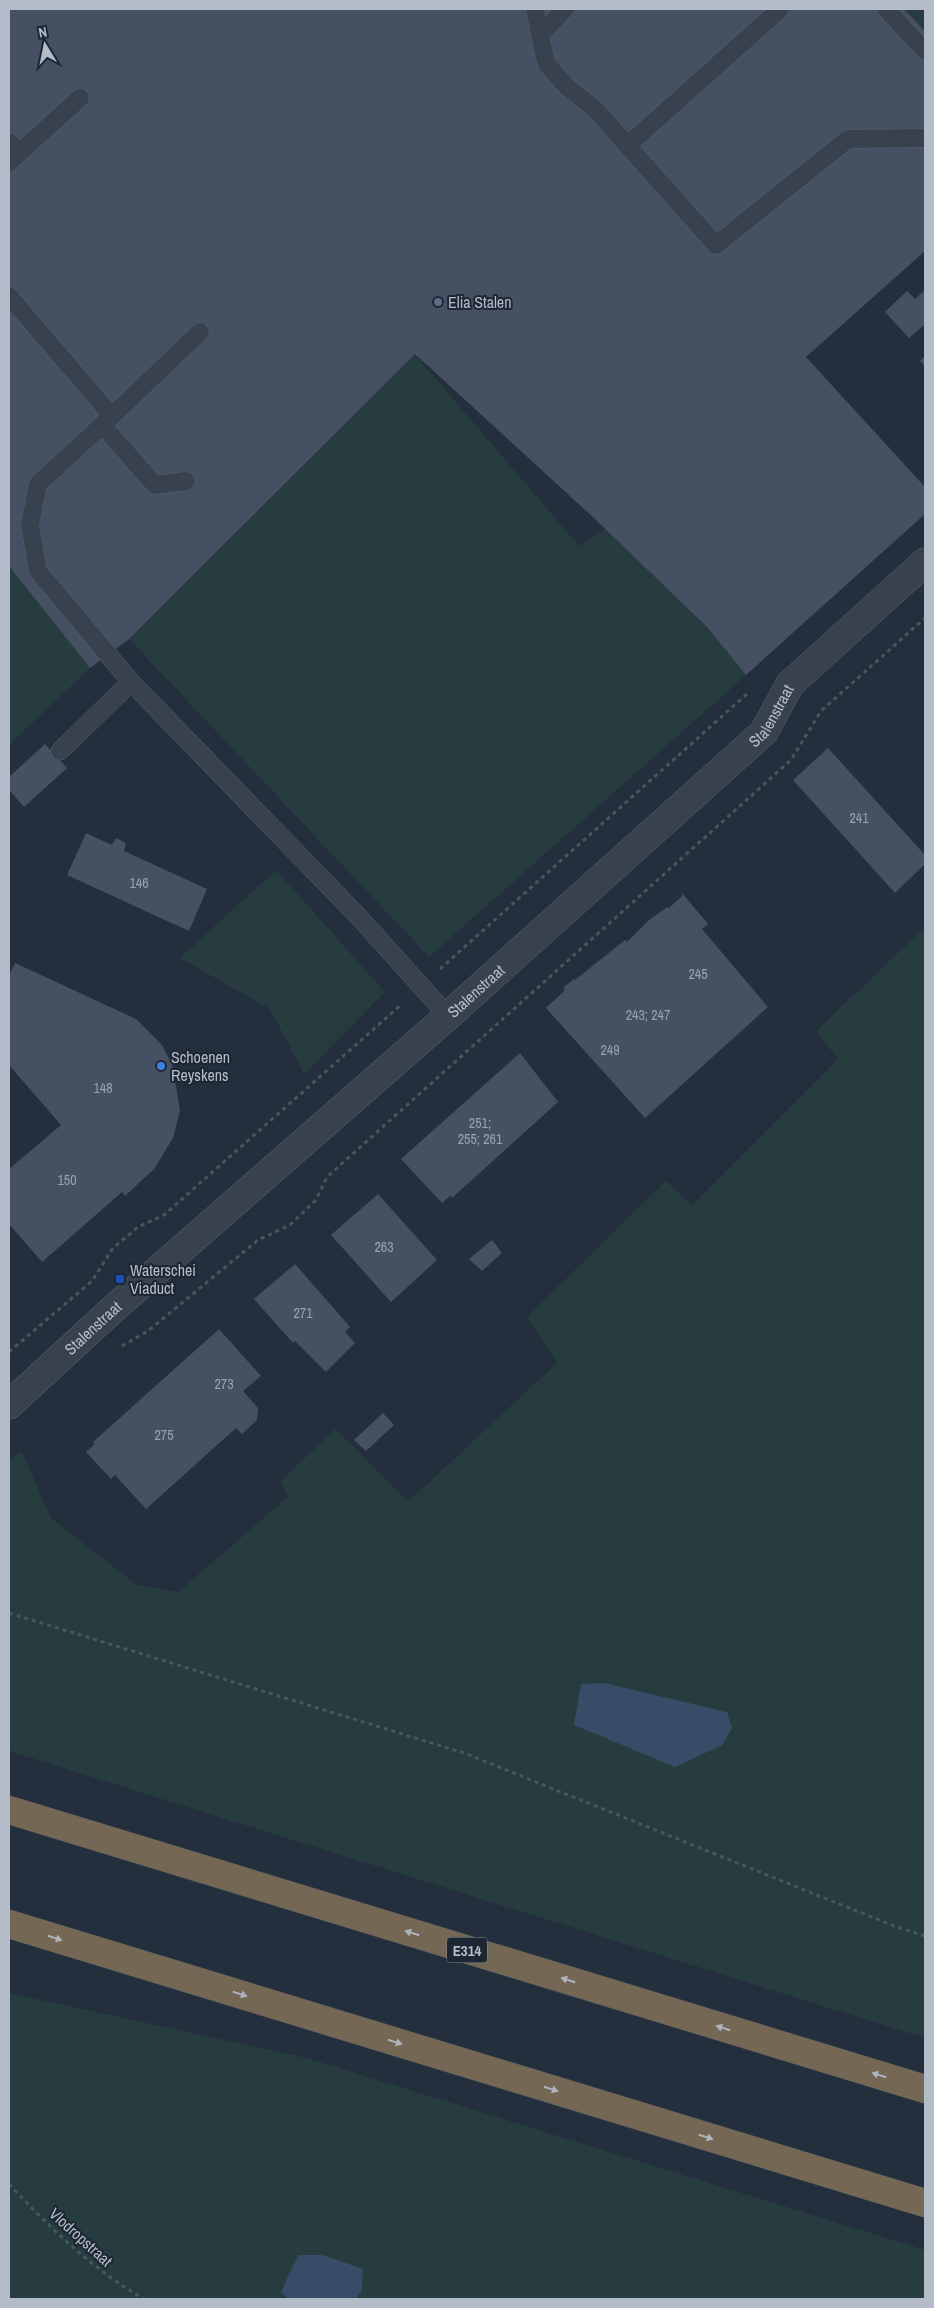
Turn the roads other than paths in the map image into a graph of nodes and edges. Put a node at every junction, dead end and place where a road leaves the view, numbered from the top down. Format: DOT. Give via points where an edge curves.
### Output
graph roads {
  1 [pos="535,9"];
  2 [pos="565,9"];
  3 [pos="780,9"];
  4 [pos="886,9"];
  5 [pos="540,34"];
  6 [pos="925,51"];
  7 [pos="80,98"];
  8 [pos="925,138"];
  9 [pos="628,145"];
  10 [pos="12,152"];
  11 [pos="9,296"];
  12 [pos="200,332"];
  13 [pos="106,421"];
  14 [pos="186,481"];
  15 [pos="925,562"];
  16 [pos="131,682"];
  17 [pos="60,751"];
  18 [pos="448,1016"];
  19 [pos="9,1405"];
  20 [pos="9,1810"];
  21 [pos="9,1924"];
  22 [pos="925,2089"];
  23 [pos="925,2203"];
  1 -- 5 [label="lane"];
  2 -- 5 [label="lane"];
  3 -- 9 [label="lane"];
  4 -- 6 [label="lane"];
  5 -- 9 [label="lane" via="546,63 566,86 595,108"];
  7 -- 10 [label="lane"];
  8 -- 9 [label="lane" via="848,139 716,245"];
  11 -- 13 [label="lane"];
  12 -- 13 [label="lane"];
  13 -- 14 [label="lane" via="155,485"];
  13 -- 16 [label="lane" via="38,484 30,525 38,571"];
  15 -- 18 [label="street, Stalenstraat" via="790,684 764,732"];
  16 -- 17 [label="lane"];
  16 -- 18 [label="lane" via="358,916"];
  18 -- 19 [label="street, Stalenstraat" via="112,1310"];
  22 -- 20 [label="highway, E314, one-way"];
  21 -- 23 [label="highway, one-way"];
}
